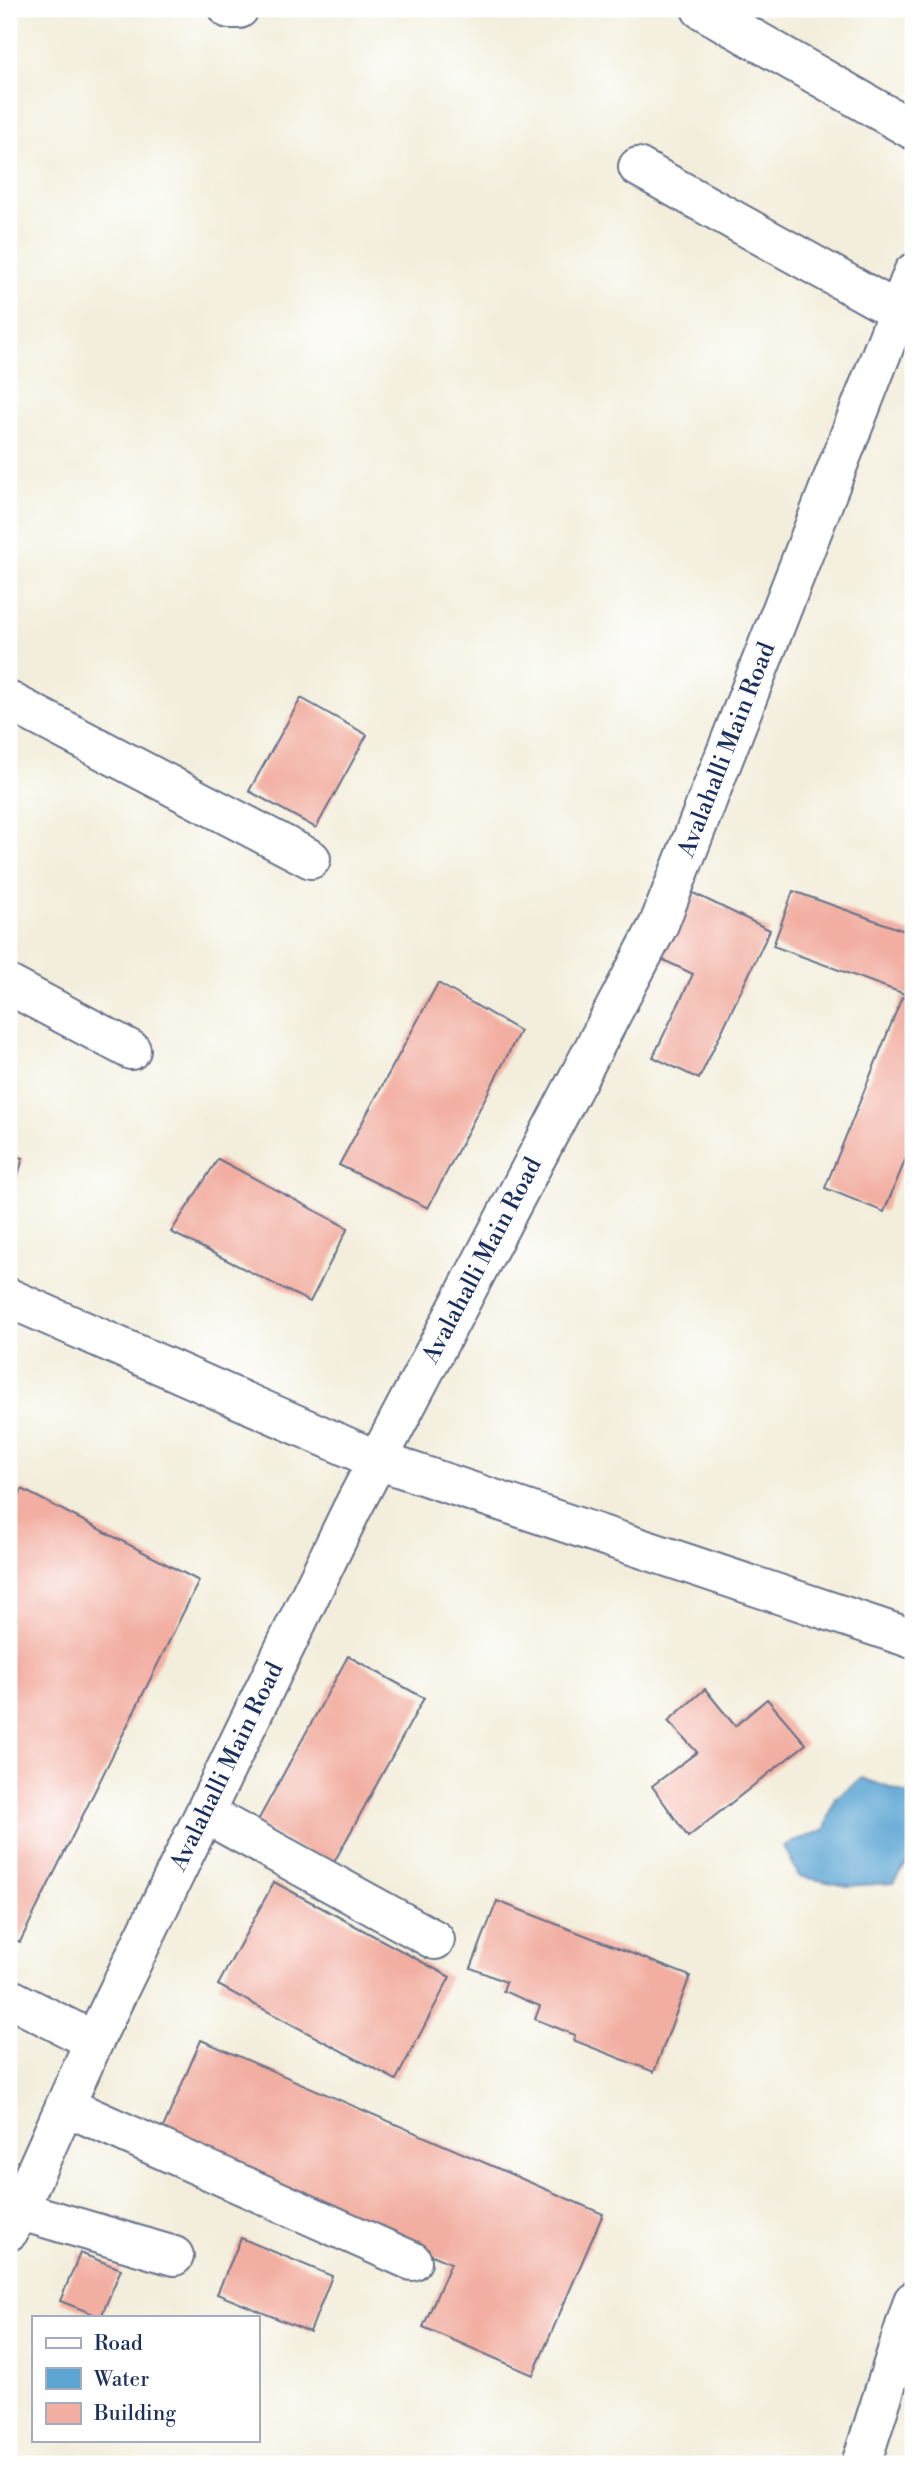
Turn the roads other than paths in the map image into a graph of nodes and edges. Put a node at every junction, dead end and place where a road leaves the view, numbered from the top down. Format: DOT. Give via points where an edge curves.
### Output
graph roads {
  1 [pos="229,9"];
  2 [pos="239,9"];
  3 [pos="701,9"];
  4 [pos="913,130"];
  5 [pos="638,167"];
  6 [pos="913,273"];
  7 [pos="897,311"];
  8 [pos="9,701"];
  9 [pos="311,859"];
  10 [pos="9,985"];
  11 [pos="131,1051"];
  12 [pos="9,1298"];
  13 [pos="377,1460"];
  14 [pos="913,1639"];
  15 [pos="206,1814"];
  16 [pos="435,1940"];
  17 [pos="9,1998"];
  18 [pos="94,2041"];
  19 [pos="65,2106"];
  20 [pos="13,2221"];
  21 [pos="174,2256"];
  22 [pos="412,2261"];
  23 [pos="913,2301"];
  24 [pos="861,2464"];
  1 -- 2 [label="main road"];
  3 -- 4 [label="main road"];
  5 -- 7 [label="main road"];
  6 -- 7 [label="main road, Avalahalli Main Road"];
  7 -- 13 [label="main road, Avalahalli Main Road" via="659,924"];
  8 -- 9 [label="main road"];
  10 -- 11 [label="main road"];
  12 -- 13 [label="main road"];
  13 -- 14 [label="main road"];
  13 -- 15 [label="main road, Avalahalli Main Road"];
  15 -- 16 [label="main road"];
  15 -- 18 [label="main road, Avalahalli Main Road"];
  17 -- 18 [label="main road"];
  18 -- 19 [label="main road, Avalahalli Main Road"];
  19 -- 20 [label="main road, Avalahalli Main Road"];
  19 -- 22 [label="main road"];
  20 -- 21 [label="main road"];
  23 -- 24 [label="main road"];
}
